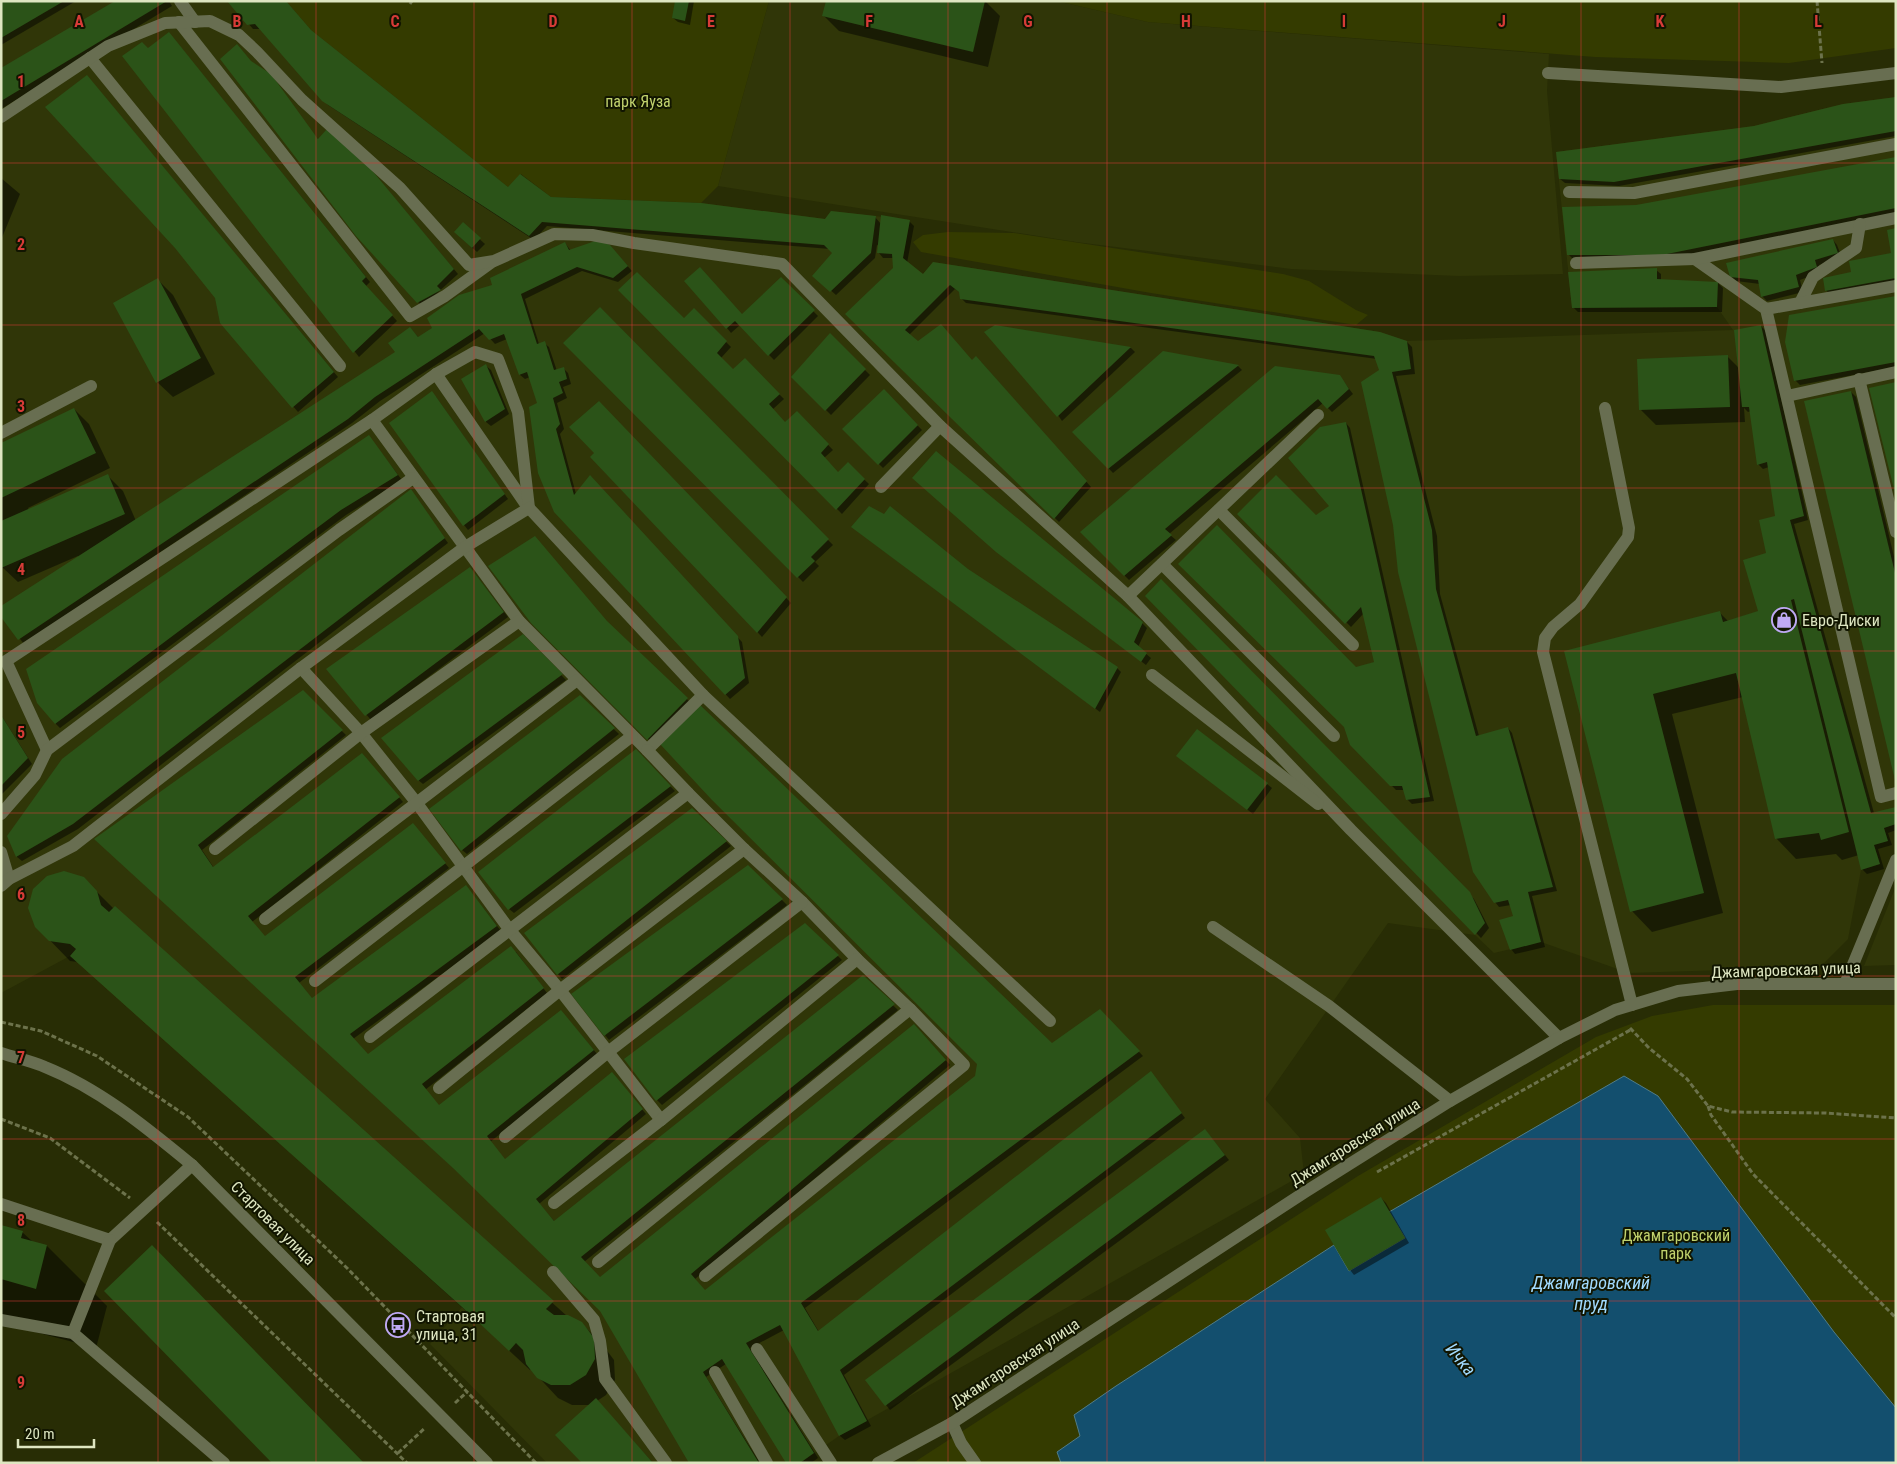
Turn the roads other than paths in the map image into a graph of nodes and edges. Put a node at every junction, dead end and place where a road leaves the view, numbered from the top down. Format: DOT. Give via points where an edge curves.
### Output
graph roads {
  1 [pos="180,1"];
  2 [pos="179,22"];
  3 [pos="195,22"];
  4 [pos="90,58"];
  5 [pos="1548,73"];
  6 [pos="1896,73"];
  7 [pos="1,118"];
  8 [pos="1896,144"];
  9 [pos="1569,192"];
  10 [pos="1896,218"];
  11 [pos="1860,224"];
  12 [pos="1696,260"];
  13 [pos="494,261"];
  14 [pos="1576,263"];
  15 [pos="1896,286"];
  16 [pos="1800,303"];
  17 [pos="1766,309"];
  18 [pos="340,366"];
  19 [pos="1896,372"];
  20 [pos="436,374"];
  21 [pos="1859,379"];
  22 [pos="91,386"];
  23 [pos="1787,396"];
  24 [pos="1605,408"];
  25 [pos="1318,415"];
  26 [pos="372,420"];
  27 [pos="940,426"];
  28 [pos="1,433"];
  29 [pos="413,478"];
  30 [pos="881,487"];
  31 [pos="529,508"];
  32 [pos="1219,510"];
  33 [pos="1896,532"];
  34 [pos="465,547"];
  35 [pos="1162,564"];
  36 [pos="1128,596"];
  37 [pos="519,621"];
  38 [pos="1353,645"];
  39 [pos="301,668"];
  40 [pos="1152,675"];
  41 [pos="577,680"];
  42 [pos="703,695"];
  43 [pos="361,733"];
  44 [pos="632,736"];
  45 [pos="1334,736"];
  46 [pos="47,750"];
  47 [pos="647,750"];
  48 [pos="688,793"];
  49 [pos="1896,793"];
  50 [pos="416,802"];
  51 [pos="1,814"];
  52 [pos="1351,830"];
  53 [pos="215,849"];
  54 [pos="744,849"];
  55 [pos="1,852"];
  56 [pos="1896,860"];
  57 [pos="463,866"];
  58 [pos="5,882"];
  59 [pos="802,902"];
  60 [pos="265,919"];
  61 [pos="1213,927"];
  62 [pos="509,929"];
  63 [pos="857,959"];
  64 [pos="315,981"];
  65 [pos="1845,984"];
  66 [pos="1896,984"];
  67 [pos="560,990"];
  68 [pos="1632,1005"];
  69 [pos="910,1009"];
  70 [pos="1050,1021"];
  71 [pos="370,1037"];
  72 [pos="1559,1038"];
  73 [pos="608,1052"];
  74 [pos="1,1053"];
  75 [pos="439,1088"];
  76 [pos="1450,1101"];
  77 [pos="660,1120"];
  78 [pos="505,1137"];
  79 [pos="192,1165"];
  80 [pos="554,1203"];
  81 [pos="1,1204"];
  82 [pos="110,1240"];
  83 [pos="598,1262"];
  84 [pos="553,1272"];
  85 [pos="705,1276"];
  86 [pos="1,1320"];
  87 [pos="73,1333"];
  88 [pos="757,1349"];
  89 [pos="715,1372"];
  90 [pos="952,1423"];
  91 [pos="224,1463"];
  92 [pos="487,1463"];
  93 [pos="666,1463"];
  94 [pos="767,1463"];
  95 [pos="831,1463"];
  96 [pos="878,1463"];
  97 [pos="975,1463"];
  1 -- 3 [label="street"];
  2 -- 3 [label="street"];
  2 -- 4 [label="street" via="165,23 108,46"];
  2 -- 13 [label="street" via="410,316"];
  3 -- 13 [label="street" via="210,21 239,35 302,100 400,188 469,265"];
  4 -- 7 [label="street"];
  4 -- 18 [label="street"];
  5 -- 6 [label="street" via="1781,87"];
  8 -- 9 [label="street" via="1634,193"];
  10 -- 11 [label="street"];
  11 -- 12 [label="street"];
  11 -- 16 [label="street" via="1856,248 1812,277"];
  12 -- 14 [label="street"];
  12 -- 17 [label="street"];
  13 -- 27 [label="street" via="554,234 592,235 782,264"];
  15 -- 16 [label="street"];
  16 -- 17 [label="street"];
  17 -- 23 [label="street"];
  19 -- 21 [label="street"];
  20 -- 26 [label="street"];
  20 -- 31 [label="street"];
  20 -- 31 [label="street" via="475,352 498,359 518,412"];
  21 -- 23 [label="street"];
  21 -- 33 [label="street"];
  22 -- 28 [label="street"];
  23 -- 49 [label="street" via="1881,797"];
  24 -- 68 [label="street" via="1629,528 1628,537 1580,604 1553,627 1545,638 1543,652"];
  25 -- 32 [label="street"];
  26 -- 29 [label="street"];
  26 -- 46 [label="street" via="6,661"];
  27 -- 30 [label="street"];
  27 -- 36 [label="street"];
  29 -- 34 [label="street"];
  29 -- 46 [label="street"];
  31 -- 34 [label="street"];
  31 -- 42 [label="street"];
  32 -- 35 [label="street"];
  32 -- 38 [label="street"];
  34 -- 37 [label="street"];
  34 -- 39 [label="street"];
  35 -- 36 [label="street"];
  35 -- 45 [label="street"];
  36 -- 52 [label="street"];
  37 -- 41 [label="street"];
  37 -- 43 [label="street"];
  39 -- 43 [label="street"];
  39 -- 58 [label="street" via="74,846"];
  40 -- 52 [label="street"];
  41 -- 44 [label="street"];
  41 -- 50 [label="street"];
  42 -- 47 [label="street"];
  42 -- 70 [label="street"];
  43 -- 50 [label="street"];
  43 -- 53 [label="street"];
  44 -- 47 [label="street"];
  44 -- 57 [label="street"];
  46 -- 51 [label="street" via="35,775"];
  47 -- 48 [label="street"];
  48 -- 54 [label="street"];
  48 -- 62 [label="street"];
  50 -- 57 [label="street"];
  50 -- 60 [label="street"];
  52 -- 72 [label="street"];
  54 -- 59 [label="street"];
  54 -- 67 [label="street"];
  55 -- 58 [label="street"];
  56 -- 65 [label="street"];
  57 -- 62 [label="street"];
  57 -- 64 [label="street"];
  59 -- 63 [label="street"];
  59 -- 73 [label="street"];
  61 -- 76 [label="street" via="1329,1006"];
  62 -- 67 [label="street"];
  62 -- 71 [label="street"];
  63 -- 69 [label="street"];
  63 -- 77 [label="street"];
  65 -- 66 [label="street, Джамгаровская улица"];
  65 -- 68 [label="street, Джамгаровская улица" via="1737,984 1678,991"];
  67 -- 73 [label="street"];
  67 -- 75 [label="street"];
  68 -- 72 [label="street, Джамгаровская улица"];
  69 -- 83 [label="street"];
  69 -- 85 [label="street" via="964,1064"];
  72 -- 76 [label="street, Джамгаровская улица"];
  73 -- 77 [label="street"];
  73 -- 78 [label="street"];
  74 -- 79 [label="street, Стартовая улица" via="45,1066 84,1086 141,1122"];
  76 -- 90 [label="street, Джамгаровская улица"];
  77 -- 80 [label="street"];
  79 -- 82 [label="street"];
  79 -- 92 [label="street, Стартовая улица"];
  81 -- 82 [label="street"];
  82 -- 87 [label="street"];
  84 -- 93 [label="street" via="594,1320 605,1379"];
  86 -- 87 [label="street"];
  87 -- 91 [label="street"];
  88 -- 95 [label="street"];
  89 -- 94 [label="street"];
  90 -- 96 [label="street, Джамгаровская улица"];
  90 -- 97 [label="street" via="961,1444"];
}
